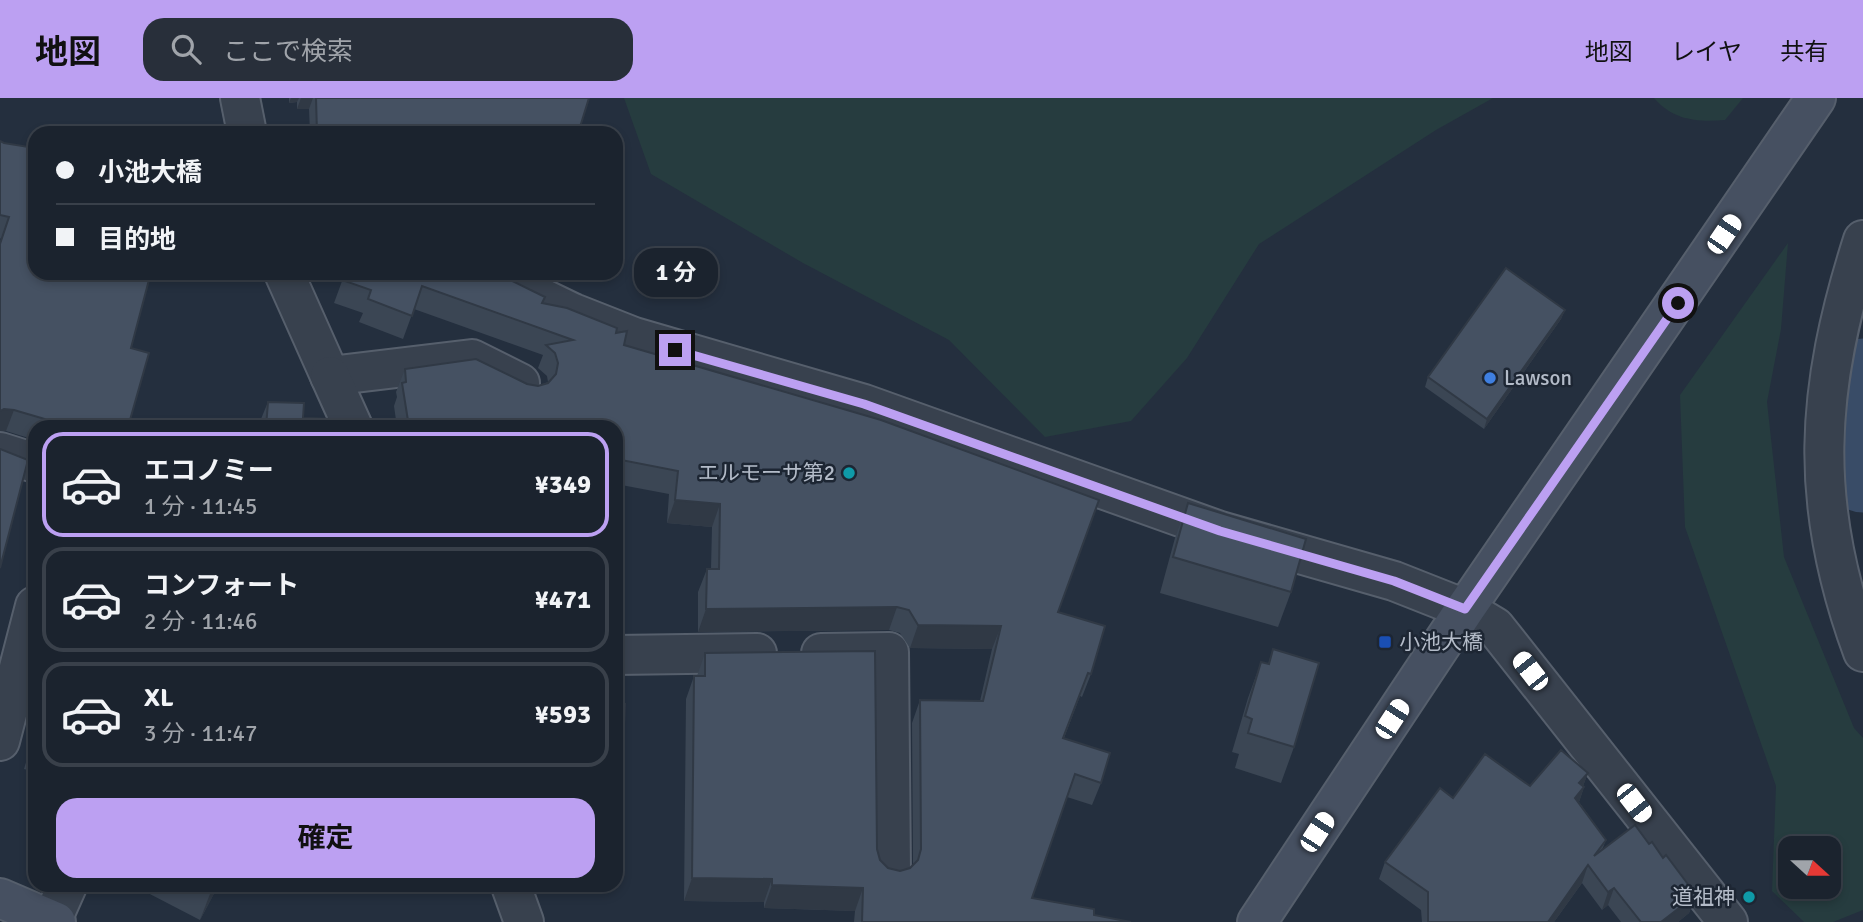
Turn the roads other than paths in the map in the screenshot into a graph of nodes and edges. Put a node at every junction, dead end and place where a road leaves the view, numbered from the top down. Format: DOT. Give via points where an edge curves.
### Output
graph roads {
  1 [pos="240,98"];
  2 [pos="1816,98"];
  3 [pos="246,126"];
  4 [pos="1863,240"];
  5 [pos="287,280"];
  6 [pos="505,280"];
  7 [pos="330,376"];
  8 [pos="528,387"];
  9 [pos="350,420"];
  10 [pos="0,452"];
  11 [pos="28,461"];
  12 [pos="1465,609"];
  13 [pos="1863,652"];
  14 [pos="623,655"];
  15 [pos="28,665"];
  16 [pos="24,698"];
  17 [pos="0,741"];
  18 [pos="891,872"];
  19 [pos="65,892"];
  20 [pos="513,892"];
  21 [pos="0,898"];
  22 [pos="1720,919"];
  23 [pos="53,921"];
  24 [pos="524,922"];
  25 [pos="1257,922"];
  1 -- 3 [label="street"];
  2 -- 12 [label="street"];
  4 -- 13 [label="street" via="1842,305 1825,393 1824,480 1831,546"];
  5 -- 7 [label="street"];
  6 -- 12 [label="street" via="634,337 864,404 1220,531 1394,581"];
  7 -- 8 [label="street" via="472,359"];
  7 -- 9 [label="street"];
  10 -- 11 [label="street"];
  12 -- 22 [label="street" via="1495,627"];
  12 -- 25 [label="street"];
  14 -- 18 [label="street" via="889,652"];
  15 -- 16 [label="street"];
  16 -- 17 [label="street"];
  19 -- 23 [label="street"];
  20 -- 24 [label="street"];
  21 -- 23 [label="street"];
}
